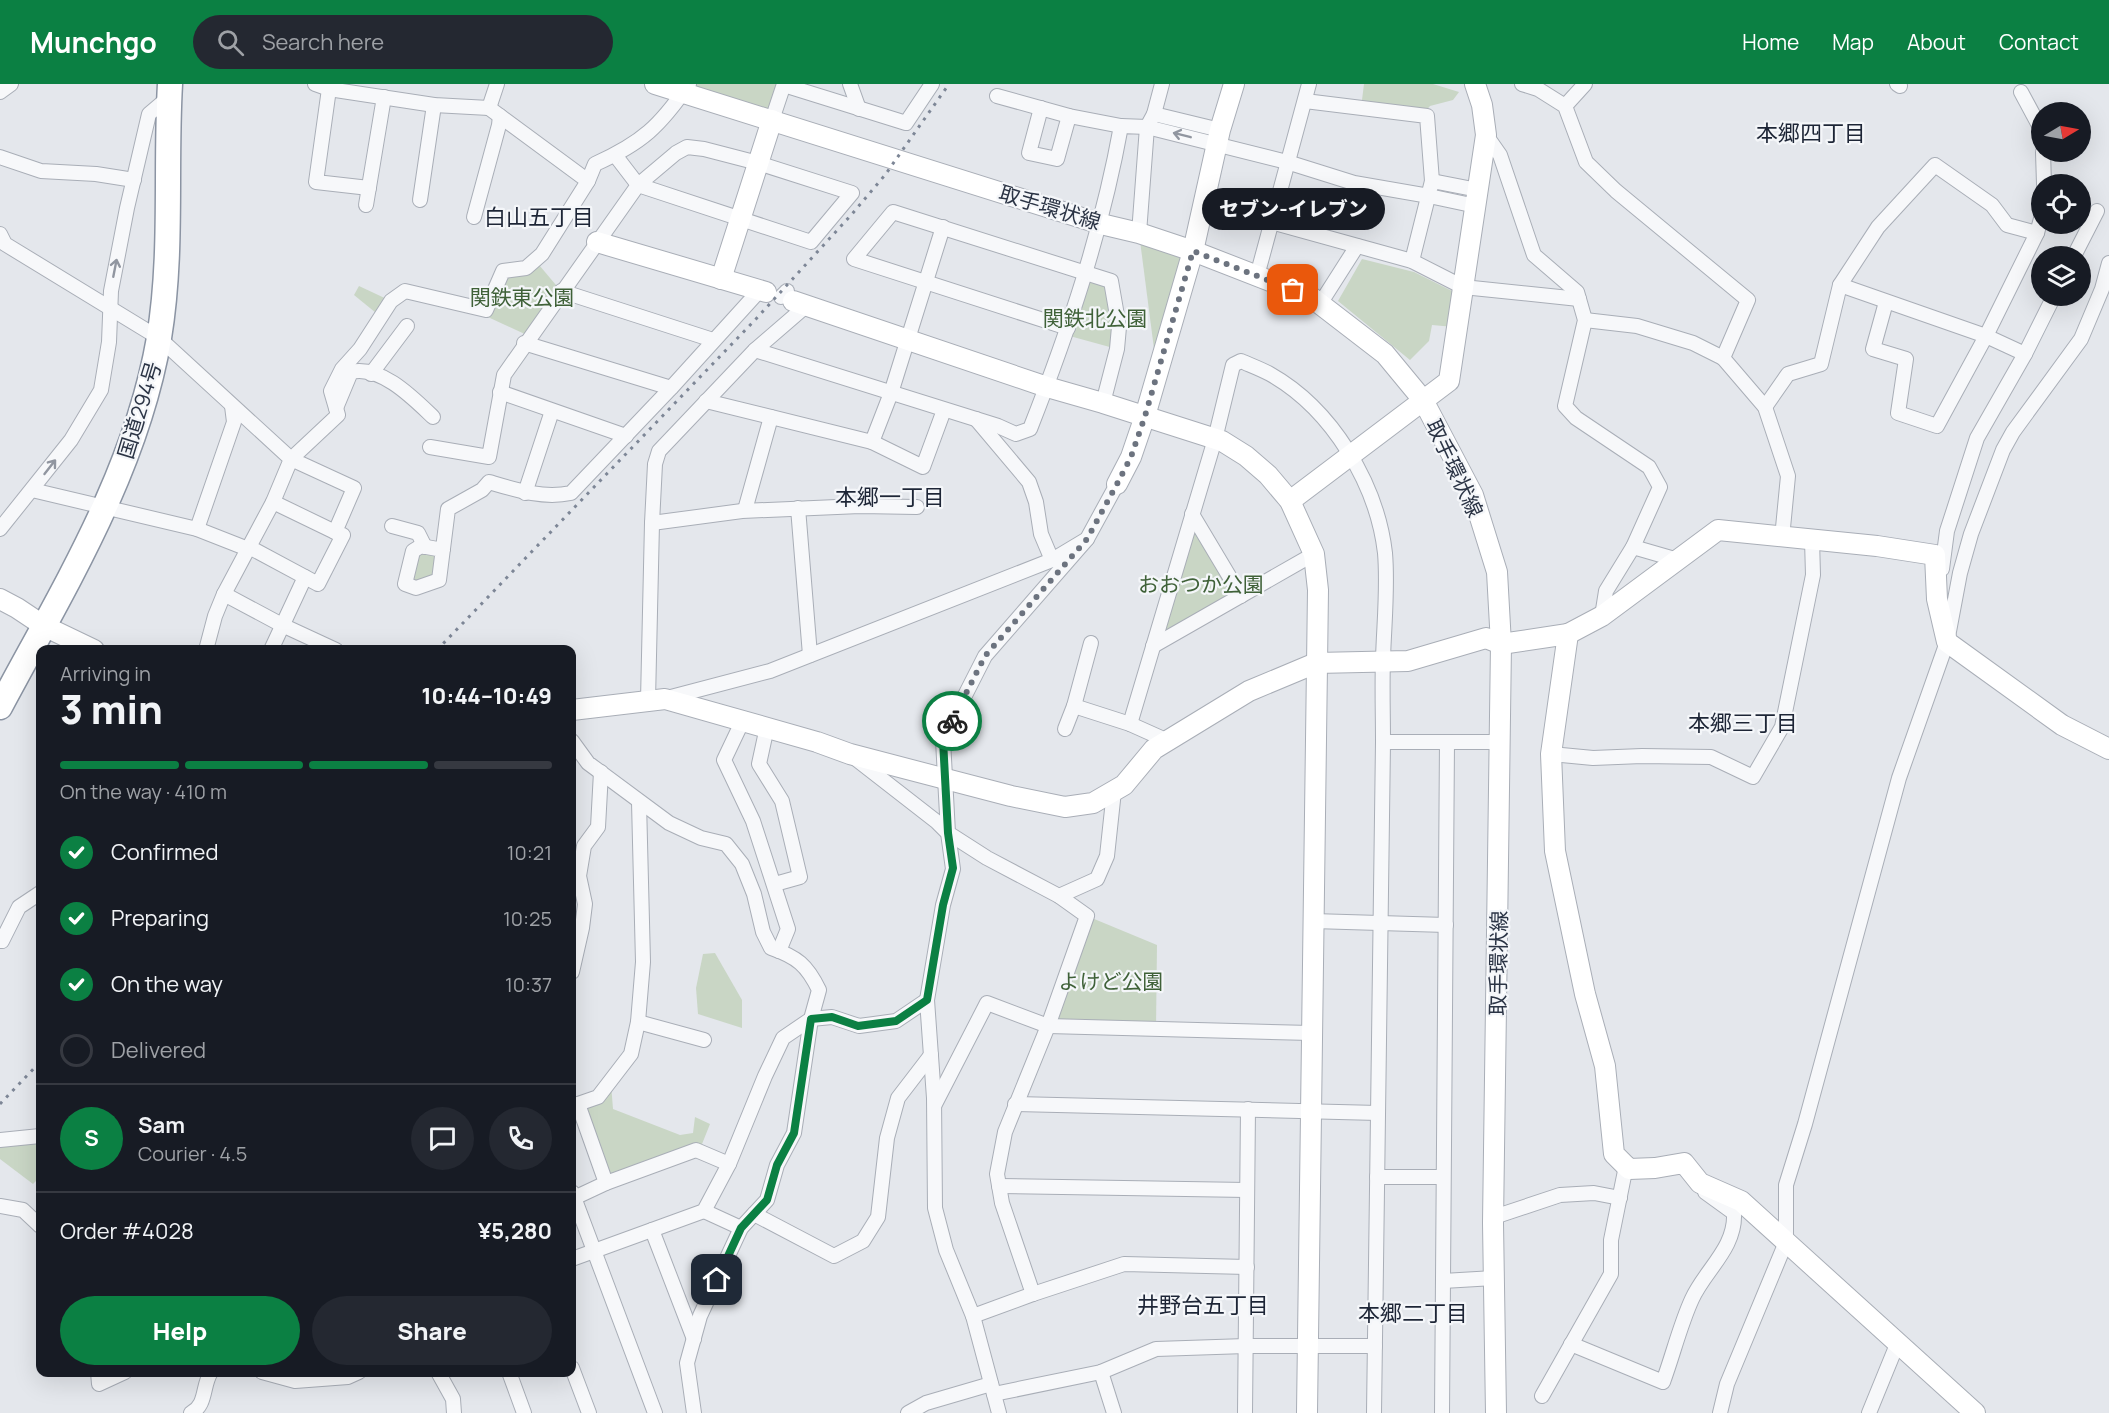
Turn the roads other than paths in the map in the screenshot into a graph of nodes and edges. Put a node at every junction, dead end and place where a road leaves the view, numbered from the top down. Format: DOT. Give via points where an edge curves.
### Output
graph roads {
  1 [pos="11,84"];
  2 [pos="315,84"];
  3 [pos="497,84"];
  4 [pos="655,84"];
  5 [pos="850,84"];
  6 [pos="932,84"];
  7 [pos="1234,84"];
  8 [pos="1309,84"];
  9 [pos="1475,84"];
  10 [pos="1522,84"];
  11 [pos="1585,84"];
  12 [pos="784,85"];
  13 [pos="1158,85"];
  14 [pos="1538,87"];
  15 [pos="686,88"];
  16 [pos="329,89"];
  17 [pos="170,90"];
  18 [pos="0,92"];
  19 [pos="2021,92"];
  20 [pos="997,96"];
  21 [pos="384,97"];
  22 [pos="1305,101"];
  23 [pos="434,105"];
  24 [pos="1565,106"];
  25 [pos="1041,108"];
  26 [pos="859,109"];
  27 [pos="2031,111"];
  28 [pos="494,112"];
  29 [pos="1154,114"];
  30 [pos="1069,116"];
  31 [pos="772,120"];
  32 [pos="1121,126"];
  33 [pos="1147,127"];
  34 [pos="1486,135"];
  35 [pos="1219,137"];
  36 [pos="615,155"];
  37 [pos="0,157"];
  38 [pos="1287,162"];
  39 [pos="758,163"];
  40 [pos="134,180"];
  41 [pos="588,181"];
  42 [pos="1432,181"];
  43 [pos="638,184"];
  44 [pos="369,188"];
  45 [pos="1429,196"];
  46 [pos="1477,198"];
  47 [pos="420,200"];
  48 [pos="366,205"];
  49 [pos="2097,211"];
  50 [pos="474,217"];
  51 [pos="741,219"];
  52 [pos="1271,222"];
  53 [pos="1101,224"];
  54 [pos="943,227"];
  55 [pos="2031,231"];
  56 [pos="1139,233"];
  57 [pos="0,234"];
  58 [pos="2037,234"];
  59 [pos="597,242"];
  60 [pos="1357,246"];
  61 [pos="2079,246"];
  62 [pos="1193,251"];
  63 [pos="1412,261"];
  64 [pos="2109,263"];
  65 [pos="1086,273"];
  66 [pos="1257,276"];
  67 [pos="721,279"];
  68 [pos="926,283"];
  69 [pos="1840,285"];
  70 [pos="1463,287"];
  71 [pos="561,291"];
  72 [pos="782,296"];
  73 [pos="1579,299"];
  74 [pos="1886,302"];
  75 [pos="1320,304"];
  76 [pos="2049,306"];
  77 [pos="110,309"];
  78 [pos="1585,320"];
  79 [pos="407,326"];
  80 [pos="1068,328"];
  81 [pos="1986,336"];
  82 [pos="159,338"];
  83 [pos="713,340"];
  84 [pos="908,340"];
  85 [pos="524,343"];
  86 [pos="755,350"];
  87 [pos="2025,354"];
  88 [pos="1723,358"];
  89 [pos="372,374"];
  90 [pos="1047,387"];
  91 [pos="671,388"];
  92 [pos="500,392"];
  93 [pos="891,393"];
  94 [pos="706,400"];
  95 [pos="1423,400"];
  96 [pos="1103,403"];
  97 [pos="232,406"];
  98 [pos="1766,407"];
  99 [pos="336,408"];
  100 [pos="944,410"];
  101 [pos="552,411"];
  102 [pos="1145,416"];
  103 [pos="433,417"];
  104 [pos="771,417"];
  105 [pos="976,419"];
  106 [pos="626,436"];
  107 [pos="1215,439"];
  108 [pos="872,442"];
  109 [pos="430,447"];
  110 [pos="1351,456"];
  111 [pos="489,457"];
  112 [pos="291,459"];
  113 [pos="489,482"];
  114 [pos="1117,484"];
  115 [pos="32,490"];
  116 [pos="525,493"];
  117 [pos="1290,501"];
  118 [pos="273,502"];
  119 [pos="105,507"];
  120 [pos="917,507"];
  121 [pos="798,508"];
  122 [pos="745,510"];
  123 [pos="1192,514"];
  124 [pos="652,523"];
  125 [pos="392,526"];
  126 [pos="0,529"];
  127 [pos="197,529"];
  128 [pos="335,532"];
  129 [pos="1782,538"];
  130 [pos="1087,539"];
  131 [pos="1812,540"];
  132 [pos="426,547"];
  133 [pos="1633,547"];
  134 [pos="248,548"];
  135 [pos="443,550"];
  136 [pos="1314,554"];
  137 [pos="1052,560"];
  138 [pos="1678,560"];
  139 [pos="305,577"];
  140 [pos="224,594"];
  141 [pos="1241,596"];
  142 [pos="0,599"];
  143 [pos="1937,599"];
  144 [pos="1602,616"];
  145 [pos="282,625"];
  146 [pos="44,626"];
  147 [pos="1568,634"];
  148 [pos="1091,642"];
  149 [pos="1947,642"];
  150 [pos="1501,644"];
  151 [pos="84,645"];
  152 [pos="207,645"];
  153 [pos="274,645"];
  154 [pos="325,645"];
  155 [pos="1153,646"];
  156 [pos="810,656"];
  157 [pos="1383,660"];
  158 [pos="1316,663"];
  159 [pos="657,699"];
  160 [pos="1074,706"];
  161 [pos="0,707"];
  162 [pos="576,709"];
  163 [pos="743,720"];
  164 [pos="1130,724"];
  165 [pos="767,727"];
  166 [pos="1065,729"];
  167 [pos="1168,741"];
  168 [pos="1383,742"];
  169 [pos="1448,742"];
  170 [pos="1501,742"];
  171 [pos="576,746"];
  172 [pos="2109,749"];
  173 [pos="850,754"];
  174 [pos="1551,754"];
  175 [pos="601,772"];
  176 [pos="944,778"];
  177 [pos="1114,791"];
  178 [pos="639,802"];
  179 [pos="948,833"];
  180 [pos="775,884"];
  181 [pos="36,896"];
  182 [pos="1059,896"];
  183 [pos="1313,921"];
  184 [pos="1380,924"];
  185 [pos="1446,925"];
  186 [pos="0,941"];
  187 [pos="779,951"];
  188 [pos="576,954"];
  189 [pos="927,1000"];
  190 [pos="811,1019"];
  191 [pos="638,1022"];
  192 [pos="1048,1026"];
  193 [pos="1311,1033"];
  194 [pos="704,1040"];
  195 [pos="931,1055"];
  196 [pos="1015,1104"];
  197 [pos="576,1105"];
  198 [pos="576,1108"];
  199 [pos="933,1108"];
  200 [pos="1248,1110"];
  201 [pos="1312,1111"];
  202 [pos="1378,1113"];
  203 [pos="36,1136"];
  204 [pos="0,1140"];
  205 [pos="729,1164"];
  206 [pos="1626,1166"];
  207 [pos="1377,1177"];
  208 [pos="1443,1177"];
  209 [pos="606,1183"];
  210 [pos="1700,1183"];
  211 [pos="999,1186"];
  212 [pos="1247,1190"];
  213 [pos="576,1194"];
  214 [pos="1620,1198"];
  215 [pos="576,1203"];
  216 [pos="0,1206"];
  217 [pos="704,1211"];
  218 [pos="754,1214"];
  219 [pos="1494,1217"];
  220 [pos="36,1222"];
  221 [pos="741,1228"];
  222 [pos="652,1230"];
  223 [pos="1786,1242"];
  224 [pos="594,1251"];
  225 [pos="576,1258"];
  226 [pos="1247,1267"];
  227 [pos="1494,1278"];
  228 [pos="1443,1281"];
  229 [pos="1033,1294"];
  230 [pos="973,1316"];
  231 [pos="694,1339"];
  232 [pos="1898,1342"];
  233 [pos="1571,1344"];
  234 [pos="1246,1346"];
  235 [pos="1308,1346"];
  236 [pos="1375,1346"];
  237 [pos="1101,1372"];
  238 [pos="98,1377"];
  239 [pos="114,1377"];
  240 [pos="209,1377"];
  241 [pos="280,1377"];
  242 [pos="348,1377"];
  243 [pos="441,1377"];
  244 [pos="511,1377"];
  245 [pos="575,1377"];
  246 [pos="993,1389"];
  247 [pos="1542,1396"];
  248 [pos="191,1413"];
  249 [pos="454,1413"];
  250 [pos="524,1413"];
  251 [pos="589,1413"];
  252 [pos="656,1413"];
  253 [pos="694,1413"];
  254 [pos="908,1413"];
  255 [pos="999,1413"];
  256 [pos="1114,1413"];
  257 [pos="1245,1413"];
  258 [pos="1307,1413"];
  259 [pos="1374,1413"];
  260 [pos="1442,1413"];
  261 [pos="1497,1413"];
  262 [pos="1720,1413"];
  263 [pos="1869,1413"];
  264 [pos="1975,1413"];
  1 -- 18 [label="street"];
  2 -- 16 [label="street"];
  3 -- 28 [label="street"];
  4 -- 15 [label="street, 取手環状線"];
  5 -- 26 [label="street"];
  6 -- 26 [label="street" via="906,123"];
  7 -- 35 [label="street"];
  8 -- 22 [label="street"];
  9 -- 34 [label="street"];
  10 -- 14 [label="street"];
  11 -- 24 [label="street"];
  12 -- 26 [label="street"];
  12 -- 31 [label="street"];
  13 -- 29 [label="street"];
  14 -- 24 [label="street"];
  15 -- 31 [label="street, 取手環状線"];
  15 -- 36 [label="street" via="649,133"];
  16 -- 21 [label="street"];
  16 -- 44 [label="street" via="316,182"];
  17 -- 40 [label="street" via="149,114"];
  17 -- 82 [label="highway, 国道294号" via="168,252"];
  19 -- 27 [label="street"];
  20 -- 25 [label="street"];
  21 -- 23 [label="street"];
  21 -- 44 [label="street"];
  22 -- 38 [label="street"];
  22 -- 42 [label="street" via="1427,116"];
  23 -- 28 [label="street"];
  23 -- 47 [label="street"];
  24 -- 88 [label="street" via="1586,162 1748,300"];
  25 -- 30 [label="street"];
  25 -- 30 [label="street" via="1029,153 1057,159"];
  28 -- 41 [label="street"];
  28 -- 50 [label="street" via="500,125"];
  29 -- 33 [label="street"];
  29 -- 35 [label="street"];
  30 -- 32 [label="street"];
  31 -- 39 [label="street"];
  31 -- 53 [label="street, 取手環状線"];
  32 -- 33 [label="street"];
  32 -- 53 [label="street"];
  35 -- 33 [label="street, one-way"];
  33 -- 56 [label="street"];
  34 -- 46 [label="street"];
  34 -- 73 [label="street" via="1500,154 1534,255"];
  35 -- 38 [label="street"];
  35 -- 62 [label="street"];
  36 -- 41 [label="street" via="595,164"];
  36 -- 43 [label="street"];
  37 -- 40 [label="street" via="41,171"];
  38 -- 45 [label="street" via="1354,183"];
  38 -- 52 [label="street"];
  39 -- 43 [label="street" via="687,147"];
  39 -- 51 [label="street"];
  39 -- 51 [label="street" via="852,193 811,242"];
  77 -- 40 [label="street, one-way"];
  41 -- 99 [label="street" via="542,254 526,268 504,271 486,310 405,291 391,301 342,369 331,391"];
  42 -- 45 [label="street"];
  42 -- 46 [label="street"];
  43 -- 51 [label="street"];
  43 -- 59 [label="street"];
  44 -- 48 [label="street"];
  45 -- 46 [label="street"];
  45 -- 63 [label="street"];
  46 -- 70 [label="street"];
  49 -- 61 [label="street"];
  51 -- 67 [label="street"];
  52 -- 60 [label="street"];
  52 -- 66 [label="street"];
  53 -- 56 [label="street, 取手環状線"];
  53 -- 65 [label="street"];
  54 -- 65 [label="street"];
  54 -- 68 [label="street"];
  54 -- 68 [label="street" via="892,212 854,259"];
  55 -- 69 [label="street" via="2007,225 1992,205 1935,165 1878,228"];
  56 -- 62 [label="street, 取手環状線"];
  57 -- 77 [label="street" via="5,244"];
  58 -- 81 [label="street"];
  59 -- 67 [label="street"];
  59 -- 71 [label="street"];
  60 -- 63 [label="street"];
  60 -- 75 [label="street"];
  62 -- 66 [label="street, 取手環状線"];
  62 -- 102 [label="street"];
  63 -- 70 [label="street"];
  64 -- 149 [label="street" via="2081,339 2003,450 1971,534"];
  65 -- 80 [label="street"];
  65 -- 96 [label="street" via="1111,281 1119,327"];
  66 -- 75 [label="street, 取手環状線"];
  67 -- 72 [label="street"];
  68 -- 80 [label="street"];
  68 -- 84 [label="street"];
  69 -- 74 [label="street"];
  69 -- 98 [label="street" via="1821,364 1788,374"];
  70 -- 73 [label="street"];
  70 -- 95 [label="street" via="1449,381"];
  71 -- 83 [label="street"];
  71 -- 85 [label="street"];
  72 -- 83 [label="street"];
  72 -- 84 [label="street"];
  72 -- 86 [label="street"];
  73 -- 78 [label="street"];
  74 -- 81 [label="street"];
  74 -- 81 [label="street" via="1873,349 1906,359 1898,413 1937,426"];
  75 -- 95 [label="street, 取手環状線" via="1385,354"];
  76 -- 87 [label="street"];
  77 -- 82 [label="street"];
  115 -- 77 [label="street, one-way" via="71,440 101,390"];
  78 -- 88 [label="street" via="1637,326 1694,343"];
  78 -- 133 [label="street" via="1565,406 1576,418 1649,467 1659,487"];
  79 -- 89 [label="street"];
  80 -- 90 [label="street"];
  81 -- 87 [label="street"];
  82 -- 97 [label="street"];
  82 -- 119 [label="highway, 国道294号" via="143,407"];
  83 -- 91 [label="street"];
  84 -- 90 [label="street"];
  84 -- 93 [label="street"];
  85 -- 91 [label="street"];
  85 -- 92 [label="street" via="504,375"];
  86 -- 93 [label="street"];
  86 -- 94 [label="street"];
  87 -- 143 [label="street" via="1977,438 1947,531"];
  88 -- 98 [label="street"];
  89 -- 99 [label="street" via="360,369 351,372"];
  89 -- 103 [label="street" via="396,384"];
  90 -- 96 [label="street"];
  90 -- 105 [label="street" via="1030,429 1016,434"];
  91 -- 106 [label="street"];
  92 -- 101 [label="street"];
  92 -- 111 [label="street"];
  93 -- 100 [label="street"];
  93 -- 108 [label="street"];
  94 -- 104 [label="street"];
  94 -- 124 [label="street" via="659,451"];
  95 -- 110 [label="street"];
  95 -- 150 [label="street, 取手環状線" via="1473,495 1497,572"];
  96 -- 102 [label="street"];
  97 -- 112 [label="street"];
  97 -- 127 [label="street" via="234,422"];
  98 -- 129 [label="street" via="1788,476"];
  99 -- 112 [label="street" via="338,415"];
  100 -- 105 [label="street"];
  100 -- 108 [label="street" via="923,467"];
  101 -- 106 [label="street"];
  101 -- 116 [label="street"];
  102 -- 107 [label="street"];
  102 -- 114 [label="street"];
  104 -- 108 [label="street"];
  104 -- 122 [label="street"];
  105 -- 137 [label="street" via="1029,482 1041,534"];
  106 -- 116 [label="street" via="571,493"];
  107 -- 110 [label="street" via="1233,365 1241,362 1270,374 1300,395"];
  107 -- 117 [label="street" via="1246,456"];
  107 -- 123 [label="street"];
  109 -- 111 [label="street"];
  110 -- 117 [label="street"];
  110 -- 157 [label="street" via="1376,507 1385,554"];
  111 -- 113 [label="street"];
  112 -- 118 [label="street"];
  112 -- 128 [label="street" via="354,488"];
  113 -- 116 [label="street"];
  113 -- 135 [label="street" via="448,509"];
  114 -- 130 [label="street"];
  115 -- 119 [label="street"];
  115 -- 126 [label="street"];
  117 -- 136 [label="street"];
  118 -- 128 [label="street"];
  118 -- 134 [label="street"];
  119 -- 127 [label="street"];
  119 -- 146 [label="highway, 国道294号"];
  120 -- 121 [label="street"];
  121 -- 122 [label="street"];
  121 -- 156 [label="street"];
  122 -- 124 [label="street"];
  123 -- 141 [label="street"];
  123 -- 155 [label="street"];
  124 -- 159 [label="street"];
  125 -- 132 [label="street" via="418,533"];
  127 -- 134 [label="street"];
  128 -- 139 [label="street" via="343,535 318,584"];
  129 -- 131 [label="street"];
  129 -- 138 [label="street" via="1718,530"];
  130 -- 137 [label="street"];
  130 -- 176 [label="street" via="985,656 943,740"];
  131 -- 143 [label="street" via="1935,555"];
  131 -- 174 [label="street" via="1813,574 1782,727 1753,777 1711,758"];
  132 -- 135 [label="street"];
  132 -- 135 [label="street" via="413,551 405,584 416,588 439,580"];
  133 -- 138 [label="street"];
  133 -- 144 [label="street" via="1606,591"];
  134 -- 139 [label="street"];
  134 -- 140 [label="street"];
  136 -- 141 [label="street"];
  136 -- 158 [label="street" via="1318,590"];
  137 -- 156 [label="street"];
  138 -- 144 [label="street"];
  139 -- 145 [label="street"];
  140 -- 145 [label="street"];
  140 -- 152 [label="street"];
  141 -- 155 [label="street"];
  142 -- 146 [label="street"];
  143 -- 149 [label="street"];
  144 -- 147 [label="street"];
  145 -- 153 [label="street"];
  145 -- 154 [label="street"];
  146 -- 151 [label="street"];
  146 -- 161 [label="highway, 国道294号"];
  147 -- 150 [label="street"];
  147 -- 174 [label="street"];
  148 -- 160 [label="street"];
  149 -- 172 [label="street" via="2062,725"];
  149 -- 223 [label="street" via="1899,778 1786,1185"];
  150 -- 157 [label="street" via="1486,638 1408,661"];
  150 -- 170 [label="street, 取手環状線"];
  155 -- 164 [label="street"];
  156 -- 159 [label="street" via="770,671"];
  157 -- 158 [label="street"];
  157 -- 168 [label="street"];
  158 -- 167 [label="street" via="1249,691"];
  158 -- 183 [label="street"];
  159 -- 162 [label="street"];
  159 -- 163 [label="street"];
  160 -- 164 [label="street"];
  160 -- 166 [label="street"];
  163 -- 165 [label="street"];
  163 -- 180 [label="street" via="724,760 753,821"];
  164 -- 167 [label="street"];
  165 -- 173 [label="street"];
  165 -- 180 [label="street" via="759,764 782,801 800,877"];
  167 -- 177 [label="street" via="1154,749 1124,785"];
  168 -- 169 [label="street"];
  168 -- 184 [label="street"];
  169 -- 170 [label="street"];
  169 -- 185 [label="street"];
  170 -- 219 [label="street, 取手環状線"];
  171 -- 175 [label="street"];
  173 -- 176 [label="street"];
  173 -- 179 [label="street"];
  174 -- 206 [label="street" via="1555,851 1585,994 1605,1066 1614,1154"];
  175 -- 178 [label="street"];
  175 -- 188 [label="street" via="598,827 584,846 579,876 585,904"];
  176 -- 177 [label="street" via="1065,807 1093,802"];
  176 -- 179 [label="street"];
  177 -- 182 [label="street" via="1107,856 1097,879"];
  178 -- 187 [label="street" via="669,823 701,838 726,844 742,864 763,933 771,948"];
  178 -- 191 [label="street" via="643,962"];
  179 -- 182 [label="street"];
  179 -- 189 [label="street" via="953,868"];
  180 -- 187 [label="street" via="788,929"];
  181 -- 186 [label="street" via="19,907"];
  182 -- 192 [label="street" via="1087,916"];
  183 -- 184 [label="street"];
  183 -- 193 [label="street"];
  184 -- 185 [label="street"];
  184 -- 202 [label="street"];
  185 -- 208 [label="street"];
  187 -- 190 [label="street" via="793,956 810,972 819,990"];
  189 -- 190 [label="street" via="896,1021 858,1026 832,1017"];
  189 -- 195 [label="street"];
  190 -- 205 [label="street" via="783,1038"];
  190 -- 218 [label="street" via="794,1133 777,1165 767,1200"];
  191 -- 194 [label="street"];
  191 -- 197 [label="street" via="631,1054 598,1097"];
  192 -- 193 [label="street"];
  192 -- 196 [label="street"];
  192 -- 199 [label="street" via="987,1003"];
  193 -- 201 [label="street"];
  195 -- 199 [label="street"];
  195 -- 218 [label="street" via="898,1098 887,1138 878,1217 863,1241 834,1256"];
  196 -- 200 [label="street"];
  196 -- 211 [label="street" via="1005,1132 997,1174"];
  198 -- 209 [label="street"];
  199 -- 230 [label="street" via="935,1208 946,1250"];
  200 -- 201 [label="street"];
  200 -- 212 [label="street"];
  201 -- 202 [label="street"];
  201 -- 235 [label="street"];
  202 -- 207 [label="street"];
  203 -- 204 [label="street"];
  205 -- 209 [label="street" via="696,1150"];
  205 -- 217 [label="street"];
  206 -- 210 [label="street" via="1655,1168 1684,1163"];
  206 -- 214 [label="street"];
  207 -- 208 [label="street"];
  207 -- 236 [label="street"];
  208 -- 228 [label="street"];
  209 -- 213 [label="street"];
  210 -- 223 [label="street" via="1741,1201"];
  210 -- 233 [label="street" via="1707,1194 1734,1213 1735,1221 1724,1251 1692,1298 1663,1382"];
  211 -- 212 [label="street"];
  211 -- 229 [label="street"];
  212 -- 226 [label="street"];
  214 -- 219 [label="street" via="1594,1193 1560,1196"];
  214 -- 233 [label="street" via="1611,1240 1611,1274"];
  215 -- 224 [label="street"];
  216 -- 220 [label="street" via="23,1210"];
  217 -- 221 [label="street"];
  217 -- 222 [label="street"];
  218 -- 221 [label="street"];
  219 -- 227 [label="street, 取手環状線"];
  221 -- 231 [label="street" via="700,1316"];
  222 -- 224 [label="street"];
  222 -- 231 [label="street"];
  223 -- 232 [label="street"];
  223 -- 262 [label="street" via="1727,1384"];
  224 -- 225 [label="street"];
  224 -- 252 [label="street"];
  226 -- 229 [label="street" via="1124,1264"];
  226 -- 234 [label="street"];
  227 -- 228 [label="street"];
  227 -- 261 [label="street, 取手環状線"];
  228 -- 260 [label="street"];
  229 -- 230 [label="street"];
  230 -- 246 [label="street"];
  231 -- 253 [label="street" via="687,1363"];
  232 -- 263 [label="street"];
  232 -- 264 [label="street"];
  233 -- 247 [label="street"];
  234 -- 235 [label="street"];
  234 -- 237 [label="street" via="1156,1349"];
  234 -- 257 [label="street"];
  235 -- 236 [label="street"];
  235 -- 258 [label="street"];
  236 -- 259 [label="street"];
  237 -- 246 [label="street"];
  237 -- 256 [label="street"];
  238 -- 239 [label="street" via="99,1384"];
  240 -- 248 [label="street" via="199,1407"];
  241 -- 242 [label="street" via="295,1381"];
  243 -- 249 [label="street" via="453,1399"];
  244 -- 250 [label="street"];
  245 -- 251 [label="street"];
  246 -- 254 [label="street" via="926,1403"];
  246 -- 255 [label="street"];
}
